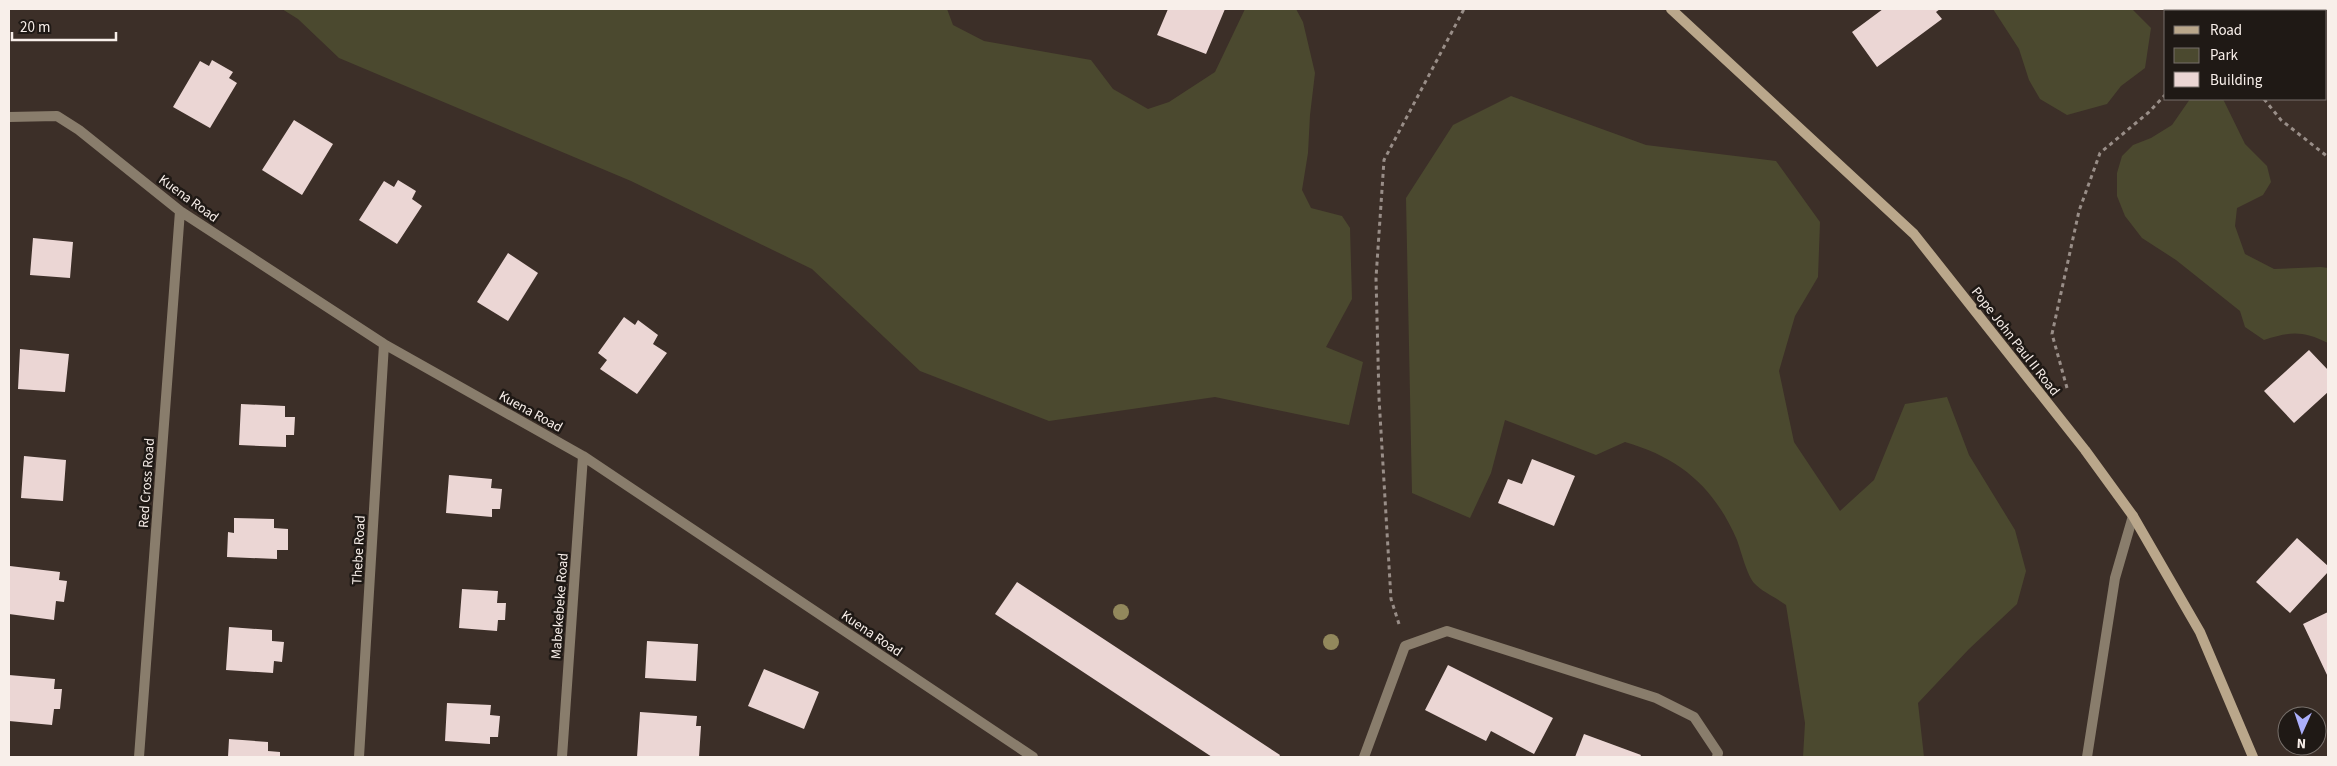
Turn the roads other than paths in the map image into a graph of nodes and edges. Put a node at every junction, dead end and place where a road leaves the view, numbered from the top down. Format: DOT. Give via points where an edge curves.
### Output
graph roads {
  1 [pos="1671,9"];
  2 [pos="9,117"];
  3 [pos="180,211"];
  4 [pos="384,344"];
  5 [pos="583,456"];
  6 [pos="2133,516"];
  7 [pos="139,757"];
  8 [pos="359,757"];
  9 [pos="562,757"];
  10 [pos="1033,757"];
  11 [pos="1364,757"];
  12 [pos="1717,757"];
  13 [pos="2087,757"];
  14 [pos="2253,757"];
  1 -- 6 [label="main road, Pope John Paul II Road" via="1914,234 2085,450"];
  2 -- 3 [label="street, Kuena Road" via="57,116"];
  3 -- 4 [label="street, Kuena Road"];
  3 -- 7 [label="street, Red Cross Road"];
  4 -- 5 [label="street, Kuena Road"];
  4 -- 8 [label="street, Thebe Road"];
  5 -- 9 [label="street, Mabekebeke Road"];
  5 -- 10 [label="street, Kuena Road"];
  6 -- 13 [label="street" via="2115,578"];
  6 -- 14 [label="main road, Pope John Paul II Road" via="2200,632"];
  11 -- 12 [label="street" via="1405,646 1447,631 1656,698 1694,717 1718,753"];
}
